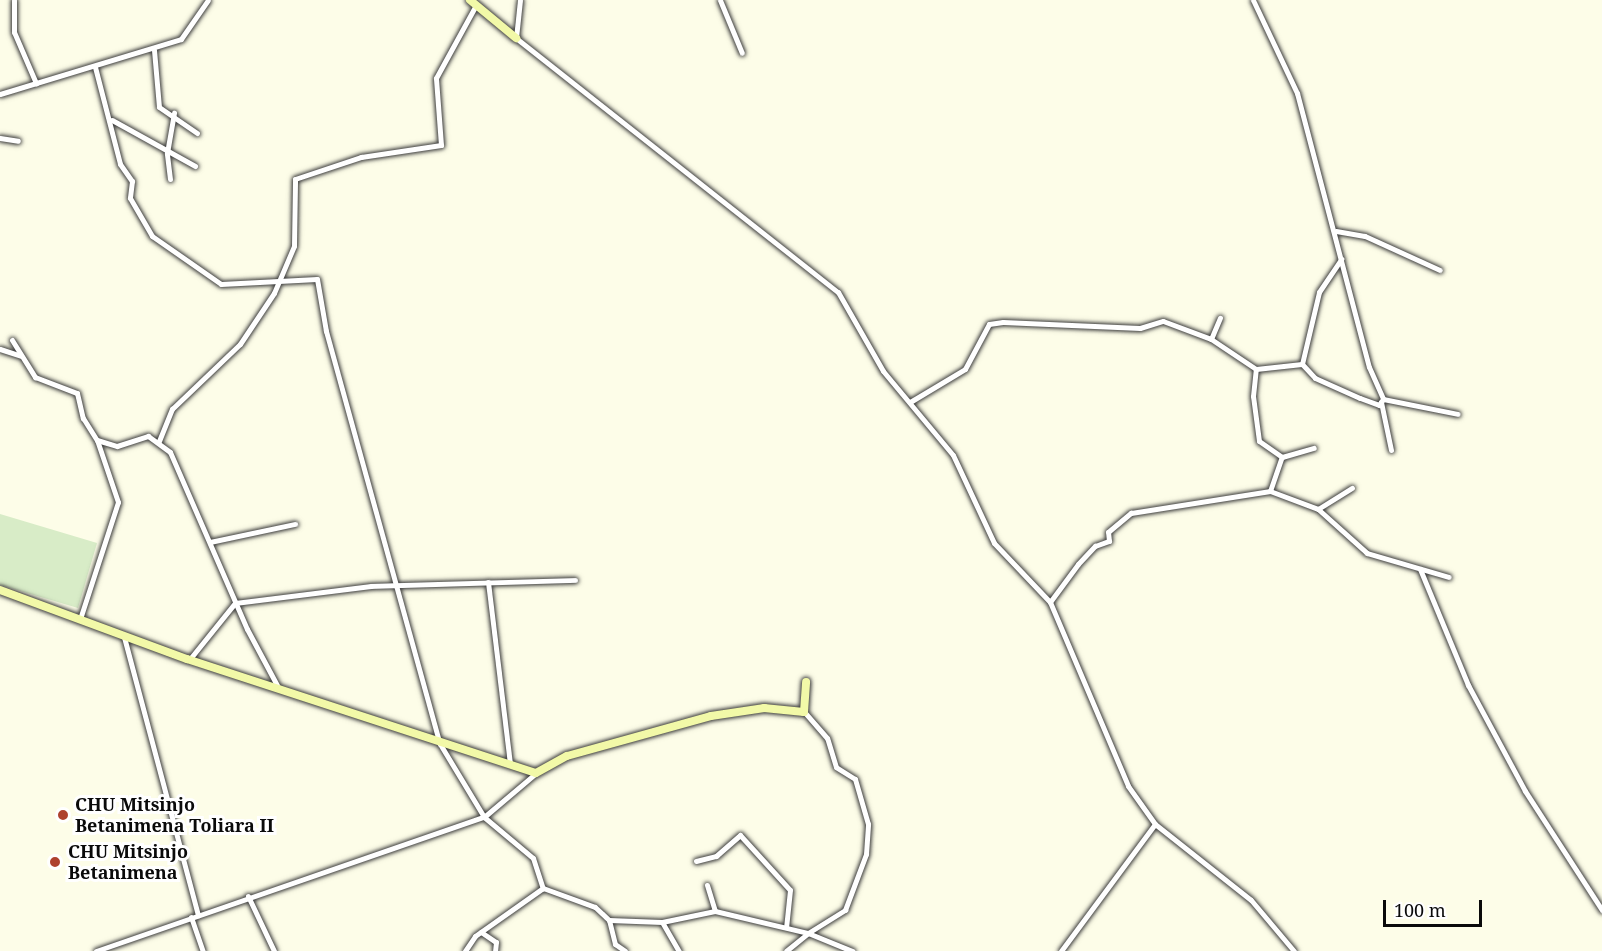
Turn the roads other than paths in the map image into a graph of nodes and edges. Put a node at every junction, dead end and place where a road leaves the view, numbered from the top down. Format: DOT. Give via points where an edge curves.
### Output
graph roads {
  1 [pos="14,0"];
  2 [pos="208,0"];
  3 [pos="520,0"];
  4 [pos="720,0"];
  5 [pos="1253,0"];
  6 [pos="473,2"];
  7 [pos="516,38"];
  8 [pos="154,50"];
  9 [pos="741,53"];
  10 [pos="95,67"];
  11 [pos="36,83"];
  12 [pos="0,94"];
  13 [pos="174,112"];
  14 [pos="110,118"];
  15 [pos="197,133"];
  16 [pos="0,138"];
  17 [pos="18,141"];
  18 [pos="167,153"];
  19 [pos="195,166"];
  20 [pos="170,179"];
  21 [pos="1336,231"];
  22 [pos="1341,259"];
  23 [pos="1440,270"];
  24 [pos="278,282"];
  25 [pos="1220,318"];
  26 [pos="1211,339"];
  27 [pos="12,340"];
  28 [pos="0,349"];
  29 [pos="24,357"];
  30 [pos="1302,363"];
  31 [pos="1256,369"];
  32 [pos="1382,401"];
  33 [pos="910,402"];
  34 [pos="1458,414"];
  35 [pos="97,440"];
  36 [pos="159,441"];
  37 [pos="1314,448"];
  38 [pos="1390,450"];
  39 [pos="1282,457"];
  40 [pos="1352,488"];
  41 [pos="1270,491"];
  42 [pos="1318,509"];
  43 [pos="295,524"];
  44 [pos="210,542"];
  45 [pos="1420,569"];
  46 [pos="1449,577"];
  47 [pos="575,580"];
  48 [pos="488,582"];
  49 [pos="400,585"];
  50 [pos="0,590"];
  51 [pos="1050,602"];
  52 [pos="235,603"];
  53 [pos="80,619"];
  54 [pos="124,637"];
  55 [pos="189,660"];
  56 [pos="806,682"];
  57 [pos="280,690"];
  58 [pos="804,712"];
  59 [pos="440,744"];
  60 [pos="510,767"];
  61 [pos="536,773"];
  62 [pos="484,817"];
  63 [pos="1155,824"];
  64 [pos="696,861"];
  65 [pos="707,885"];
  66 [pos="543,888"];
  67 [pos="248,896"];
  68 [pos="1602,910"];
  69 [pos="715,911"];
  70 [pos="198,915"];
  71 [pos="191,917"];
  72 [pos="609,920"];
  73 [pos="662,922"];
  74 [pos="786,926"];
  75 [pos="482,932"];
  76 [pos="808,933"];
  77 [pos="615,944"];
  78 [pos="96,951"];
  79 [pos="203,951"];
  80 [pos="274,951"];
  81 [pos="465,951"];
  82 [pos="495,951"];
  83 [pos="610,951"];
  84 [pos="625,951"];
  85 [pos="679,951"];
  86 [pos="786,951"];
  87 [pos="852,951"];
  88 [pos="1061,951"];
  89 [pos="1294,951"];
  1 -- 11 [label="street" via="14,32"];
  2 -- 8 [label="street" via="181,39"];
  3 -- 7 [label="street"];
  4 -- 9 [label="street"];
  5 -- 21 [label="street" via="1297,93"];
  6 -- 7 [label="street"];
  6 -- 24 [label="street" via="436,78 441,145 361,157 295,179 294,246"];
  7 -- 33 [label="street" via="838,292 883,371"];
  8 -- 10 [label="street"];
  8 -- 13 [label="street" via="159,106"];
  10 -- 11 [label="street"];
  10 -- 14 [label="street"];
  11 -- 12 [label="street"];
  13 -- 15 [label="street"];
  13 -- 18 [label="street"];
  14 -- 18 [label="street"];
  14 -- 24 [label="street" via="120,164 132,182 130,198 152,236 221,284"];
  16 -- 17 [label="street"];
  18 -- 19 [label="street"];
  18 -- 20 [label="street"];
  21 -- 22 [label="street"];
  21 -- 23 [label="street" via="1365,236"];
  22 -- 30 [label="street" via="1319,292"];
  22 -- 32 [label="street" via="1369,367"];
  24 -- 36 [label="street" via="240,344 172,409"];
  24 -- 49 [label="street" via="316,279 326,331"];
  25 -- 26 [label="street"];
  26 -- 31 [label="street"];
  26 -- 33 [label="street" via="1163,321 1140,328 1076,328 1031,320 988,324 965,369"];
  27 -- 29 [label="street"];
  28 -- 29 [label="street"];
  29 -- 35 [label="street" via="35,377 77,393 82,418"];
  30 -- 31 [label="street"];
  30 -- 32 [label="street" via="1315,378"];
  31 -- 39 [label="street" via="1253,396 1259,441"];
  32 -- 34 [label="street"];
  32 -- 38 [label="street"];
  33 -- 51 [label="street" via="953,455 1009,565"];
  35 -- 36 [label="street" via="117,446 147,436"];
  35 -- 53 [label="street" via="118,502"];
  36 -- 44 [label="street" via="181,474"];
  37 -- 39 [label="street"];
  39 -- 41 [label="street"];
  40 -- 42 [label="street"];
  41 -- 42 [label="street"];
  41 -- 51 [label="street" via="1131,513 1108,532 1109,541 1095,546 1078,564"];
  42 -- 45 [label="street" via="1367,553"];
  43 -- 44 [label="street"];
  44 -- 52 [label="street"];
  45 -- 46 [label="street"];
  45 -- 68 [label="street" via="1484,714 1551,836"];
  47 -- 48 [label="street"];
  48 -- 49 [label="street"];
  48 -- 60 [label="street"];
  49 -- 52 [label="street"];
  49 -- 59 [label="street"];
  50 -- 53 [label="street"];
  51 -- 63 [label="street" via="1128,786"];
  52 -- 55 [label="street"];
  52 -- 57 [label="street"];
  53 -- 54 [label="street"];
  54 -- 55 [label="street"];
  54 -- 70 [label="street"];
  55 -- 57 [label="street"];
  56 -- 58 [label="street"];
  57 -- 59 [label="street"];
  58 -- 61 [label="street" via="764,708 711,716 567,756"];
  58 -- 76 [label="street" via="827,738 836,768 855,780 868,824 866,854 845,910"];
  59 -- 60 [label="street"];
  59 -- 62 [label="street"];
  60 -- 61 [label="street"];
  61 -- 62 [label="street"];
  62 -- 66 [label="street" via="532,858"];
  62 -- 67 [label="street"];
  63 -- 88 [label="street"];
  63 -- 89 [label="street" via="1251,900"];
  64 -- 74 [label="street" via="716,856 740,835 790,890"];
  65 -- 69 [label="street"];
  66 -- 72 [label="street" via="595,907"];
  66 -- 75 [label="street"];
  67 -- 70 [label="street"];
  67 -- 80 [label="street"];
  69 -- 73 [label="street"];
  69 -- 74 [label="street"];
  70 -- 71 [label="street"];
  71 -- 78 [label="street"];
  71 -- 79 [label="street"];
  72 -- 73 [label="street"];
  72 -- 77 [label="street"];
  73 -- 85 [label="street"];
  74 -- 76 [label="street"];
  75 -- 81 [label="street"];
  75 -- 82 [label="street" via="496,942"];
  76 -- 86 [label="street"];
  76 -- 87 [label="street"];
  77 -- 83 [label="street"];
  77 -- 84 [label="street"];
}
